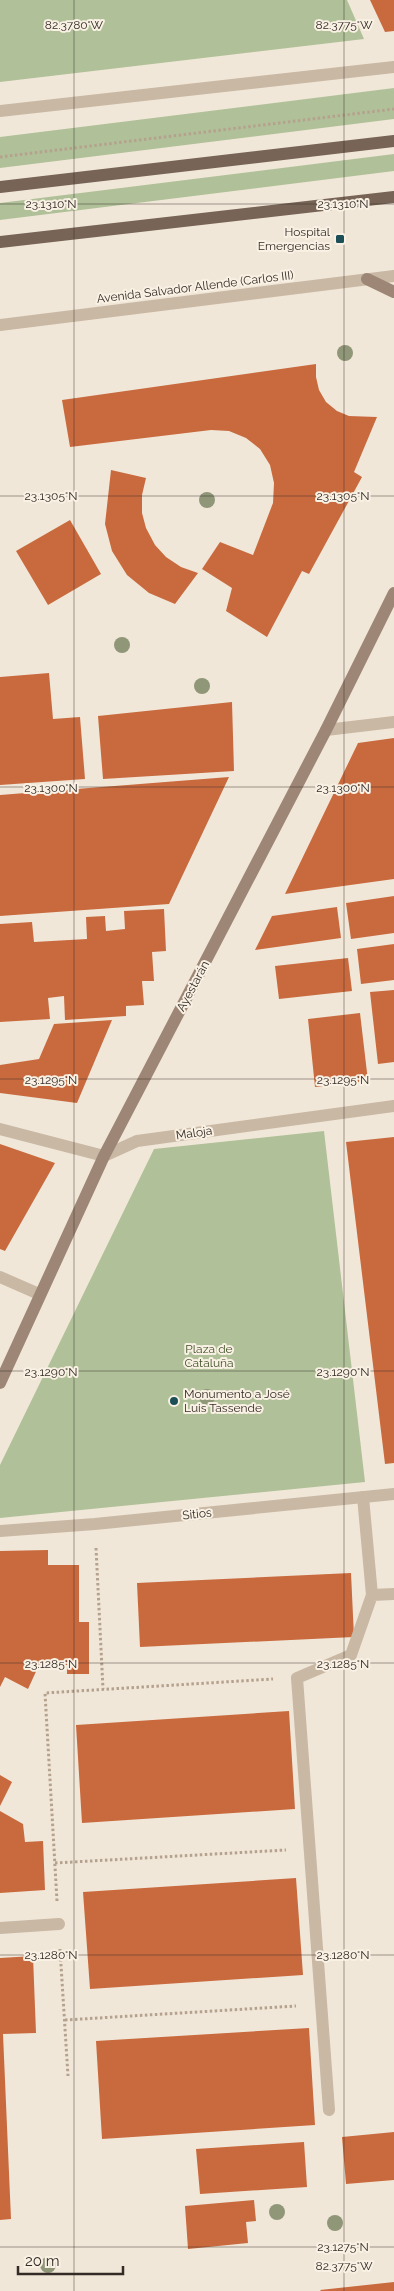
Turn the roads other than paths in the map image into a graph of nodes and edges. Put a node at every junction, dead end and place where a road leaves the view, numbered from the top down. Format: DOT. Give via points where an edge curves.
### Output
graph roads {
  1 [pos="394,67"];
  2 [pos="0,111"];
  3 [pos="394,141"];
  4 [pos="0,187"];
  5 [pos="394,197"];
  6 [pos="0,242"];
  7 [pos="394,276"];
  8 [pos="366,279"];
  9 [pos="394,292"];
  10 [pos="0,325"];
  11 [pos="394,593"];
  12 [pos="394,722"];
  13 [pos="326,730"];
  14 [pos="394,1106"];
  15 [pos="0,1129"];
  16 [pos="104,1156"];
  17 [pos="0,1277"];
  18 [pos="39,1294"];
  19 [pos="0,1383"];
  20 [pos="394,1494"];
  21 [pos="363,1497"];
  22 [pos="0,1531"];
  23 [pos="394,1594"];
  24 [pos="372,1595"];
  25 [pos="59,1924"];
  26 [pos="0,1928"];
  27 [pos="329,2110"];
  1 -- 2 [label="street"];
  3 -- 4 [label="main road"];
  5 -- 6 [label="main road"];
  7 -- 8 [label="street, Avenida Salvador Allende (Carlos III)"];
  8 -- 9 [label="main road"];
  8 -- 10 [label="street, Avenida Salvador Allende (Carlos III)"];
  11 -- 13 [label="main road, Ayestarán"];
  12 -- 13 [label="street"];
  13 -- 16 [label="main road, Ayestarán"];
  14 -- 16 [label="street, Maloja" via="137,1141"];
  15 -- 16 [label="street"];
  16 -- 18 [label="main road, Ayestarán"];
  17 -- 18 [label="street"];
  18 -- 19 [label="main road, Ayestarán"];
  20 -- 21 [label="street, Sitios"];
  21 -- 22 [label="street, Sitios"];
  21 -- 24 [label="street"];
  23 -- 24 [label="street"];
  24 -- 27 [label="street" via="351,1655 297,1678"];
  25 -- 26 [label="street"];
}
